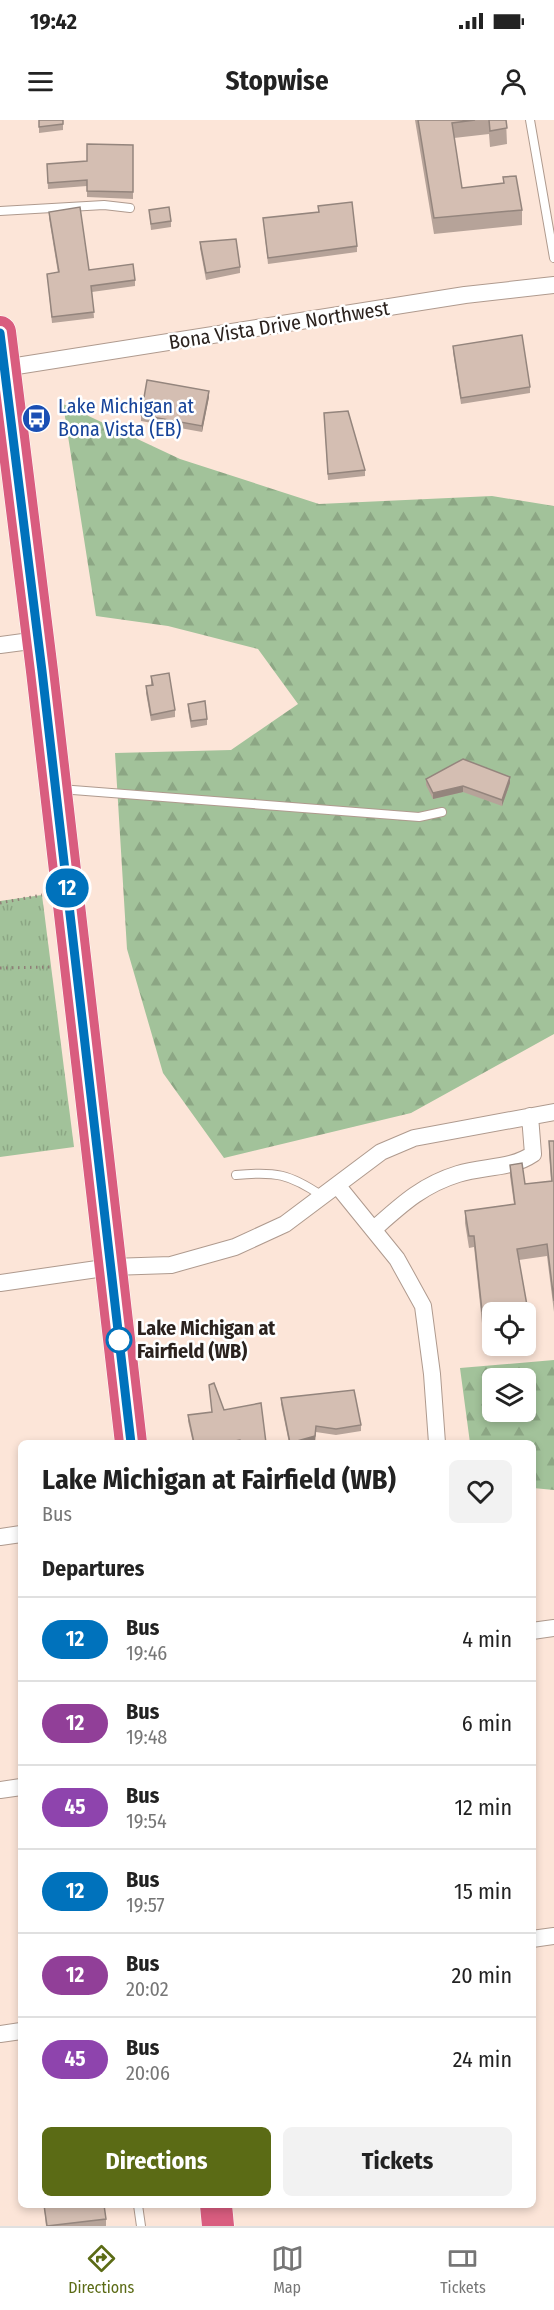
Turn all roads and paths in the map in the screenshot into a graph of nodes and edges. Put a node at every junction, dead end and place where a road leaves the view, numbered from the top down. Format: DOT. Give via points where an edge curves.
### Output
graph roads {
  1 [pos="530,120"];
  2 [pos="130,208"];
  3 [pos="0,211"];
  4 [pos="554,258"];
  5 [pos="554,285"];
  6 [pos="0,332"];
  7 [pos="4,368"];
  8 [pos="38,640"];
  9 [pos="0,645"];
  10 [pos="55,789"];
  11 [pos="442,812"];
  12 [pos="42,895"];
  13 [pos="0,903"];
  14 [pos="50,967"];
  15 [pos="0,968"];
  16 [pos="554,1112"];
  17 [pos="530,1116"];
  18 [pos="236,1175"];
  19 [pos="337,1185"];
  20 [pos="322,1196"];
  21 [pos="374,1229"];
  22 [pos="111,1267"];
  23 [pos="0,1283"];
  24 [pos="131,1440"];
  25 [pos="437,1440"];
  26 [pos="18,1534"];
  27 [pos="0,1536"];
  28 [pos="554,1628"];
  29 [pos="536,1630"];
  30 [pos="18,1787"];
  31 [pos="0,1790"];
  32 [pos="554,1936"];
  33 [pos="536,1938"];
  34 [pos="18,2031"];
  35 [pos="0,2034"];
  36 [pos="138,2208"];
  37 [pos="216,2208"];
  38 [pos="141,2226"];
  39 [pos="218,2226"];
  1 -- 4 [label="lane"];
  2 -- 3 [label="lane" via="104,205"];
  5 -- 7 [label="street, Bona Vista Drive Northwest" via="465,295"];
  6 -- 7 [label="highway"];
  7 -- 8 [label="highway"];
  8 -- 9 [label="street"];
  8 -- 10 [label="highway"];
  10 -- 11 [label="lane" via="419,817"];
  10 -- 22 [label="highway"];
  12 -- 13 [label="path"];
  14 -- 15 [label="path"];
  16 -- 17 [label="street"];
  17 -- 19 [label="street" via="414,1138 381,1152"];
  17 -- 21 [label="street" via="533,1154 521,1162 460,1173 435,1182 412,1195"];
  18 -- 20 [label="lane" via="275,1173 303,1183"];
  19 -- 20 [label="street"];
  19 -- 21 [label="street"];
  20 -- 22 [label="street" via="285,1224 235,1247 171,1265"];
  21 -- 25 [label="street" via="397,1259 423,1306"];
  22 -- 23 [label="street"];
  22 -- 24 [label="highway"];
  26 -- 27 [label="street"];
  28 -- 29 [label="street"];
  30 -- 31 [label="street"];
  32 -- 33 [label="street"];
  34 -- 35 [label="street"];
  36 -- 38 [label="lane"];
  37 -- 39 [label="highway"];
}
